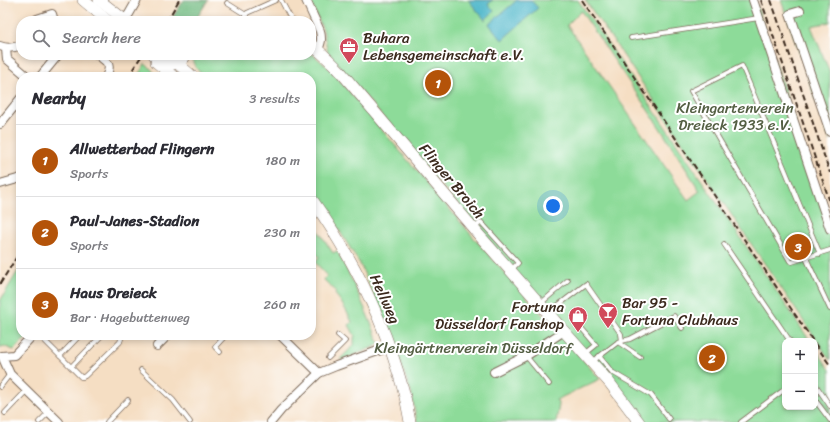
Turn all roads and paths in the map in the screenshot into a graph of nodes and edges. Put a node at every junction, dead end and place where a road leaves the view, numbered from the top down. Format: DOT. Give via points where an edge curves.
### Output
graph roads {
  1 [pos="83,0"];
  2 [pos="99,0"];
  3 [pos="138,0"];
  4 [pos="276,0"];
  5 [pos="281,0"];
  6 [pos="306,0"];
  7 [pos="753,0"];
  8 [pos="227,3"];
  9 [pos="800,11"];
  10 [pos="246,15"];
  11 [pos="102,16"];
  12 [pos="118,16"];
  13 [pos="128,16"];
  14 [pos="289,16"];
  15 [pos="313,16"];
  16 [pos="759,18"];
  17 [pos="316,23"];
  18 [pos="632,38"];
  19 [pos="16,47"];
  20 [pos="316,47"];
  21 [pos="3,48"];
  22 [pos="316,49"];
  23 [pos="54,60"];
  24 [pos="104,60"];
  25 [pos="156,60"];
  26 [pos="161,60"];
  27 [pos="174,60"];
  28 [pos="178,60"];
  29 [pos="22,72"];
  30 [pos="44,72"];
  31 [pos="108,72"];
  32 [pos="176,72"];
  33 [pos="183,72"];
  34 [pos="16,104"];
  35 [pos="0,124"];
  36 [pos="830,132"];
  37 [pos="16,179"];
  38 [pos="0,184"];
  39 [pos="316,205"];
  40 [pos="830,229"];
  41 [pos="724,244"];
  42 [pos="830,250"];
  43 [pos="820,254"];
  44 [pos="806,258"];
  45 [pos="568,280"];
  46 [pos="540,304"];
  47 [pos="830,309"];
  48 [pos="548,313"];
  49 [pos="578,324"];
  50 [pos="682,328"];
  51 [pos="564,331"];
  52 [pos="338,335"];
  53 [pos="788,338"];
  54 [pos="28,340"];
  55 [pos="44,340"];
  56 [pos="75,340"];
  57 [pos="97,340"];
  58 [pos="121,340"];
  59 [pos="163,340"];
  60 [pos="221,340"];
  61 [pos="285,340"];
  62 [pos="620,341"];
  63 [pos="157,346"];
  64 [pos="389,347"];
  65 [pos="220,352"];
  66 [pos="60,356"];
  67 [pos="526,356"];
  68 [pos="640,357"];
  69 [pos="592,358"];
  70 [pos="336,366"];
  71 [pos="71,367"];
  72 [pos="141,370"];
  73 [pos="494,372"];
  74 [pos="319,373"];
  75 [pos="10,374"];
  76 [pos="549,384"];
  77 [pos="0,387"];
  78 [pos="818,388"];
  79 [pos="26,391"];
  80 [pos="782,391"];
  81 [pos="128,400"];
  82 [pos="818,404"];
  83 [pos="830,406"];
  84 [pos="48,412"];
  85 [pos="5,413"];
  86 [pos="669,419"];
  87 [pos="830,420"];
  88 [pos="39,422"];
  89 [pos="59,422"];
  90 [pos="107,422"];
  91 [pos="190,422"];
  92 [pos="270,422"];
  93 [pos="410,422"];
  94 [pos="639,422"];
  95 [pos="741,422"];
  1 -- 11 [label="street"];
  2 -- 12 [label="street"];
  3 -- 13 [label="street"];
  4 -- 10 [label="lane"];
  5 -- 14 [label="lane"];
  6 -- 15 [label="street, Flinger Broich"];
  7 -- 16 [label="street"];
  8 -- 10 [label="lane"];
  9 -- 36 [label="street" via="790,14"];
  16 -- 18 [label="lane"];
  16 -- 40 [label="street"];
  17 -- 20 [label="street, Flinger Broich" via="321,42"];
  19 -- 21 [label="street"];
  21 -- 29 [label="street" via="7,59"];
  22 -- 46 [label="street, Flinger Broich" via="340,71"];
  23 -- 30 [label="street"];
  24 -- 31 [label="street" via="109,64"];
  25 -- 32 [label="street"];
  26 -- 27 [label="street" via="165,63"];
  28 -- 33 [label="street" via="184,65"];
  34 -- 35 [label="street"];
  37 -- 38 [label="street"];
  39 -- 64 [label="street, Hellweg" via="334,231 358,275"];
  41 -- 53 [label="lane"];
  42 -- 43 [label="lane"];
  43 -- 44 [label="lane"];
  43 -- 44 [label="lane" via="742,66 691,91 790,261"];
  44 -- 47 [label="lane"];
  45 -- 46 [label="lane"];
  46 -- 48 [label="street, Flinger Broich"];
  48 -- 51 [label="street, Flinger Broich"];
  48 -- 62 [label="lane" via="586,284 621,334"];
  49 -- 69 [label="lane" via="596,345"];
  50 -- 62 [label="lane" via="674,316 630,340"];
  51 -- 67 [label="street"];
  51 -- 69 [label="street, Flinger Broich"];
  52 -- 70 [label="lane" via="345,341 329,357 334,359"];
  54 -- 75 [label="street" via="14,355 2,356"];
  55 -- 66 [label="lane"];
  56 -- 66 [label="lane"];
  57 -- 71 [label="lane"];
  58 -- 71 [label="lane" via="85,376 81,377"];
  59 -- 63 [label="street"];
  60 -- 65 [label="lane" via="215,347"];
  61 -- 74 [label="street"];
  62 -- 68 [label="lane"];
  62 -- 69 [label="lane"];
  64 -- 70 [label="street"];
  64 -- 93 [label="street, Hellweg"];
  66 -- 71 [label="lane"];
  67 -- 73 [label="street"];
  67 -- 76 [label="lane"];
  69 -- 86 [label="lane" via="651,396"];
  69 -- 94 [label="street, Flinger Broich"];
  70 -- 74 [label="street"];
  72 -- 91 [label="lane" via="173,400"];
  74 -- 92 [label="street"];
  75 -- 77 [label="lane"];
  75 -- 79 [label="street"];
  78 -- 83 [label="lane"];
  79 -- 84 [label="street"];
  79 -- 85 [label="lane"];
  80 -- 95 [label="lane"];
  81 -- 90 [label="lane"];
  82 -- 87 [label="lane"];
  84 -- 88 [label="lane"];
  84 -- 89 [label="street"];
}
